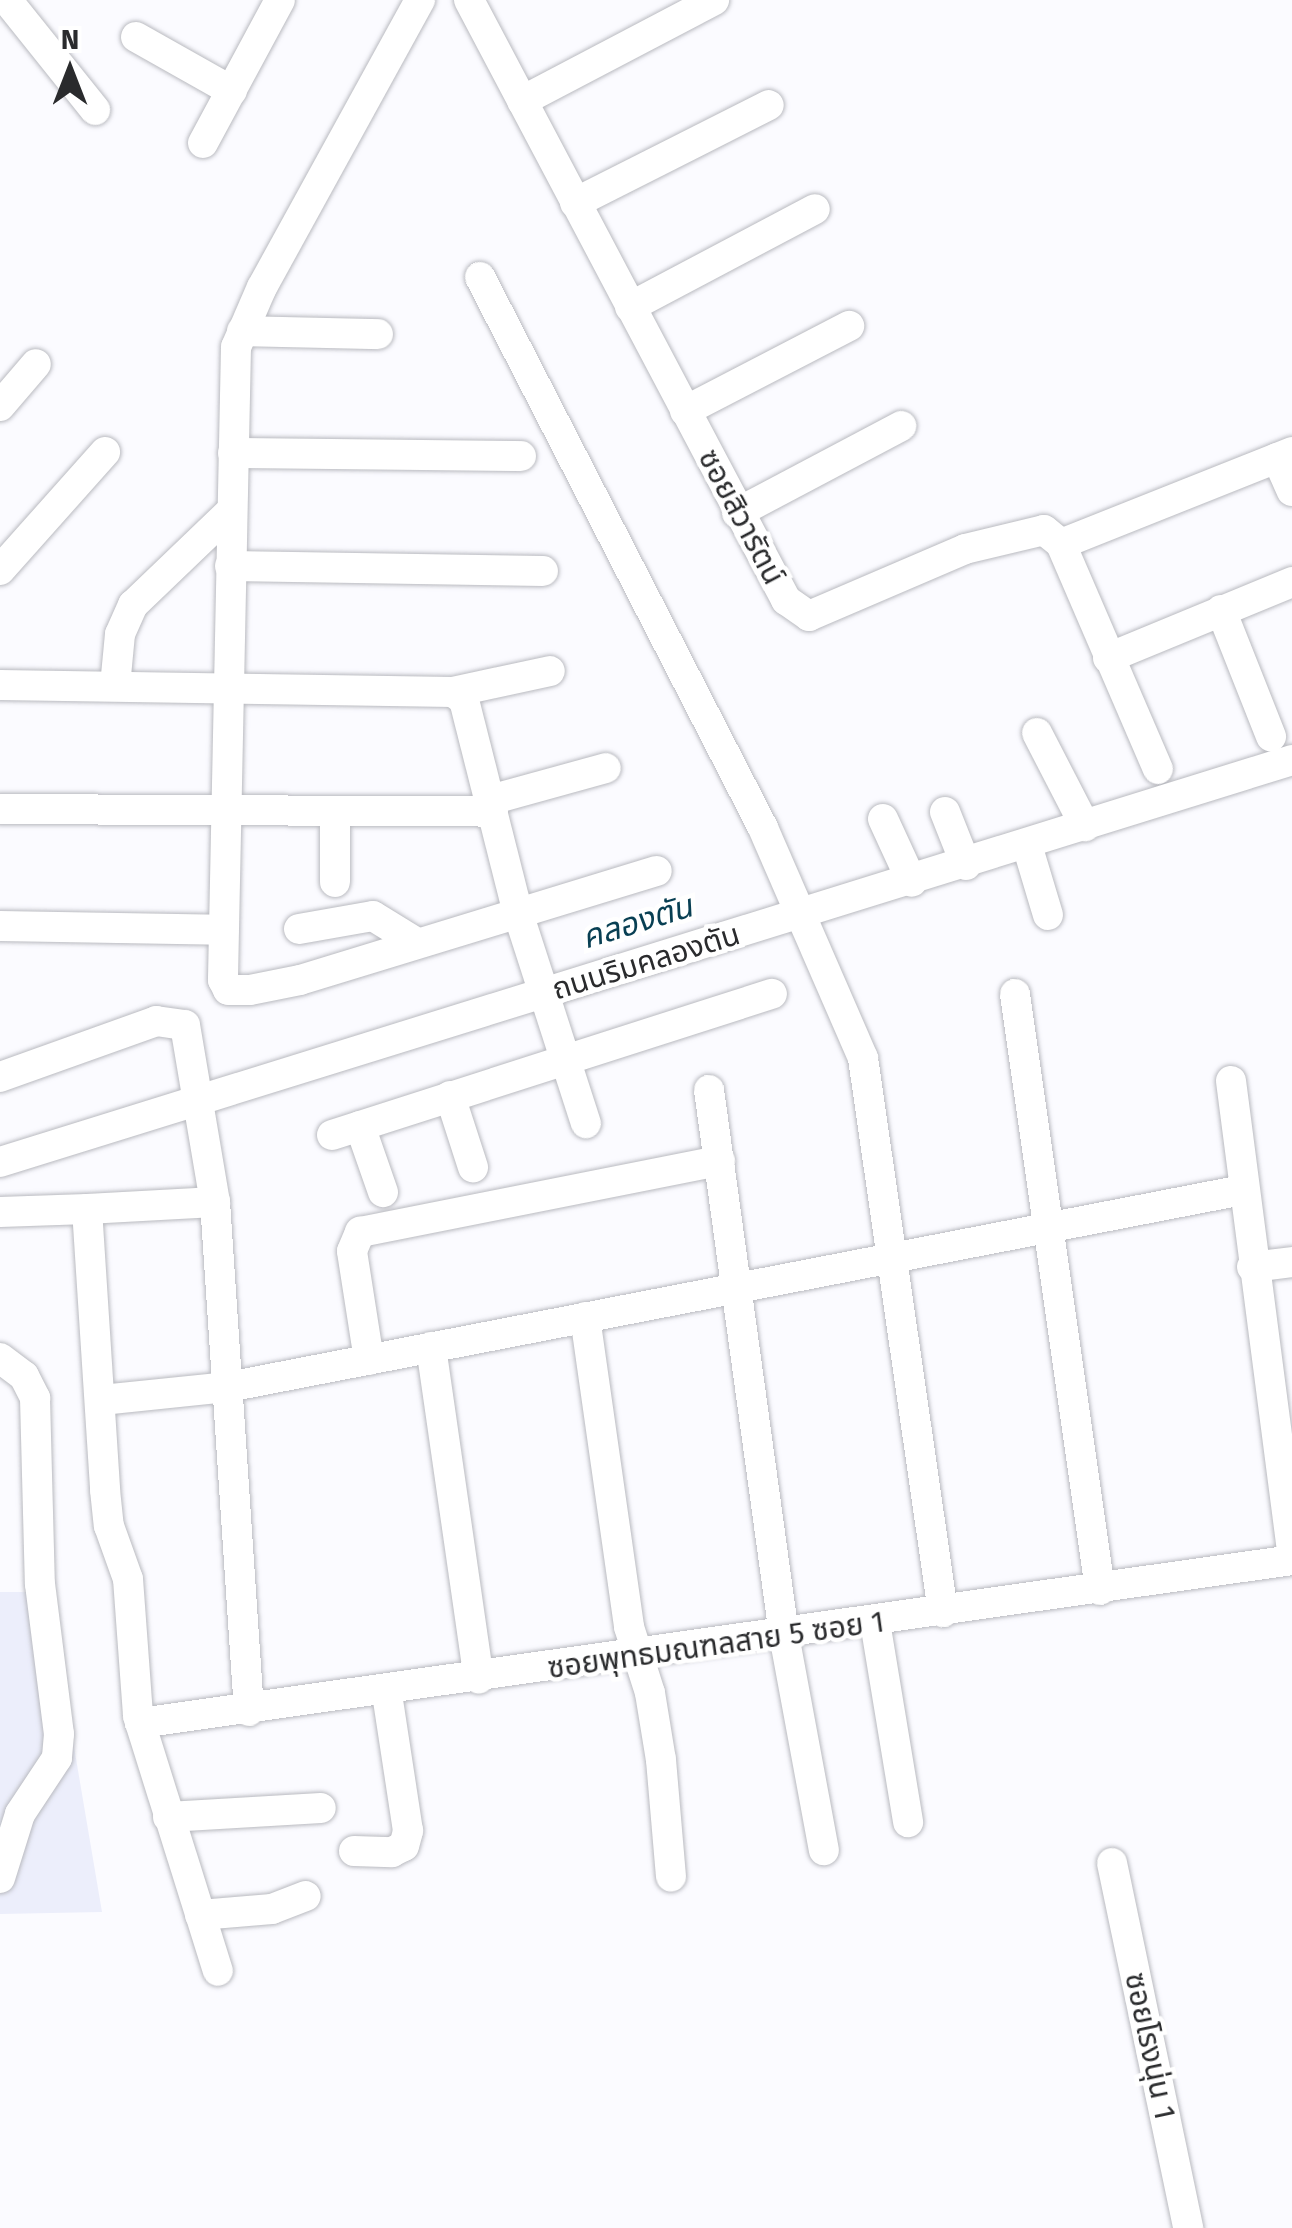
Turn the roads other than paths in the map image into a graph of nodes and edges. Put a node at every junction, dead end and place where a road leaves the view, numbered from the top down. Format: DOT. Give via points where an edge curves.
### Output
graph roads {
  1 [pos="7,0"];
  2 [pos="280,0"];
  3 [pos="420,0"];
  4 [pos="468,0"];
  5 [pos="714,0"];
  6 [pos="136,37"];
  7 [pos="232,90"];
  8 [pos="522,101"];
  9 [pos="769,105"];
  10 [pos="96,110"];
  11 [pos="203,143"];
  12 [pos="574,203"];
  13 [pos="815,210"];
  14 [pos="480,277"];
  15 [pos="630,307"];
  16 [pos="850,326"];
  17 [pos="242,330"];
  18 [pos="378,334"];
  19 [pos="36,364"];
  20 [pos="0,406"];
  21 [pos="685,412"];
  22 [pos="900,426"];
  23 [pos="104,452"];
  24 [pos="233,453"];
  25 [pos="1285,455"];
  26 [pos="521,456"];
  27 [pos="1292,491"];
  28 [pos="230,512"];
  29 [pos="737,513"];
  30 [pos="1060,544"];
  31 [pos="230,566"];
  32 [pos="0,570"];
  33 [pos="543,571"];
  34 [pos="1292,582"];
  35 [pos="1221,610"];
  36 [pos="1108,658"];
  37 [pos="550,671"];
  38 [pos="0,685"];
  39 [pos="115,686"];
  40 [pos="226,687"];
  41 [pos="453,692"];
  42 [pos="1037,733"];
  43 [pos="1271,736"];
  44 [pos="1292,760"];
  45 [pos="606,768"];
  46 [pos="1158,769"];
  47 [pos="492,806"];
  48 [pos="0,808"];
  49 [pos="223,811"];
  50 [pos="335,812"];
  51 [pos="1081,816"];
  52 [pos="884,819"];
  53 [pos="1027,845"];
  54 [pos="657,871"];
  55 [pos="907,871"];
  56 [pos="334,882"];
  57 [pos="794,904"];
  58 [pos="518,913"];
  59 [pos="1048,915"];
  60 [pos="0,926"];
  61 [pos="221,930"];
  62 [pos="298,930"];
  63 [pos="417,943"];
  64 [pos="540,987"];
  65 [pos="772,994"];
  66 [pos="1014,994"];
  67 [pos="0,1054"];
  68 [pos="565,1058"];
  69 [pos="51,1060"];
  70 [pos="0,1077"];
  71 [pos="1231,1081"];
  72 [pos="709,1090"];
  73 [pos="201,1095"];
  74 [pos="450,1096"];
  75 [pos="586,1123"];
  76 [pos="720,1161"];
  77 [pos="0,1162"];
  78 [pos="473,1167"];
  79 [pos="1242,1190"];
  80 [pos="383,1192"];
  81 [pos="216,1202"];
  82 [pos="86,1209"];
  83 [pos="0,1212"];
  84 [pos="1047,1225"];
  85 [pos="894,1256"];
  86 [pos="1292,1262"];
  87 [pos="1252,1267"];
  88 [pos="737,1287"];
  89 [pos="585,1317"];
  90 [pos="431,1347"];
  91 [pos="0,1358"];
  92 [pos="369,1360"];
  93 [pos="228,1387"];
  94 [pos="102,1400"];
  95 [pos="1292,1557"];
  96 [pos="1100,1590"];
  97 [pos="943,1612"];
  98 [pos="875,1622"];
  99 [pos="784,1635"];
  100 [pos="637,1655"];
  101 [pos="479,1679"];
  102 [pos="387,1692"];
  103 [pos="248,1711"];
  104 [pos="140,1723"];
  105 [pos="321,1808"];
  106 [pos="168,1817"];
  107 [pos="908,1822"];
  108 [pos="6,1834"];
  109 [pos="824,1850"];
  110 [pos="354,1851"];
  111 [pos="1112,1863"];
  112 [pos="670,1877"];
  113 [pos="0,1878"];
  114 [pos="306,1896"];
  115 [pos="200,1915"];
  116 [pos="218,1971"];
  117 [pos="1188,2228"];
  1 -- 10 [label="street"];
  2 -- 7 [label="street"];
  3 -- 17 [label="street"];
  4 -- 8 [label="street, ซอยสิวารัตน์"];
  5 -- 8 [label="street"];
  6 -- 7 [label="street"];
  7 -- 11 [label="street"];
  8 -- 12 [label="street, ซอยสิวารัตน์"];
  9 -- 12 [label="street"];
  12 -- 15 [label="street, ซอยสิวารัตน์"];
  13 -- 15 [label="street"];
  14 -- 57 [label="street" via="723,748"];
  15 -- 21 [label="street, ซอยสิวารัตน์"];
  16 -- 21 [label="street"];
  17 -- 18 [label="street"];
  17 -- 24 [label="street" via="234,370"];
  19 -- 20 [label="street"];
  21 -- 29 [label="street, ซอยสิวารัตน์"];
  22 -- 29 [label="street"];
  23 -- 32 [label="street"];
  24 -- 26 [label="street"];
  24 -- 28 [label="street"];
  25 -- 27 [label="street"];
  25 -- 30 [label="street"];
  28 -- 31 [label="street"];
  28 -- 39 [label="street" via="133,605 120,634"];
  29 -- 30 [label="street, ซอยสิวารัตน์" via="786,600 809,616 1015,532 1044,530"];
  30 -- 36 [label="street"];
  31 -- 33 [label="street"];
  31 -- 40 [label="street"];
  34 -- 35 [label="street"];
  35 -- 36 [label="street"];
  35 -- 43 [label="street"];
  36 -- 46 [label="street"];
  37 -- 41 [label="street"];
  38 -- 39 [label="street"];
  39 -- 40 [label="street"];
  40 -- 41 [label="street"];
  40 -- 49 [label="street"];
  41 -- 47 [label="street" via="464,700"];
  42 -- 51 [label="street"];
  44 -- 51 [label="street, ถนนริมคลองตัน"];
  45 -- 47 [label="street"];
  47 -- 50 [label="street"];
  47 -- 58 [label="street"];
  48 -- 49 [label="street"];
  49 -- 50 [label="street"];
  49 -- 61 [label="street"];
  50 -- 56 [label="street"];
  51 -- 53 [label="street, ถนนริมคลองตัน"];
  52 -- 55 [label="street"];
  53 -- 55 [label="street, ถนนริมคลองตัน" via="956,844"];
  53 -- 59 [label="street"];
  54 -- 58 [label="street"];
  55 -- 57 [label="street, ถนนริมคลองตัน"];
  57 -- 64 [label="street, ถนนริมคลองตัน"];
  57 -- 85 [label="street" via="863,1058"];
  58 -- 63 [label="street"];
  58 -- 64 [label="street"];
  60 -- 61 [label="street"];
  61 -- 63 [label="street" via="228,990 300,980"];
  62 -- 63 [label="street" via="373,916"];
  64 -- 68 [label="street"];
  64 -- 73 [label="street, ถนนริมคลองตัน"];
  65 -- 68 [label="street"];
  66 -- 84 [label="street"];
  67 -- 69 [label="street"];
  68 -- 74 [label="street"];
  68 -- 75 [label="street"];
  69 -- 70 [label="street"];
  69 -- 73 [label="street" via="172,1020 185,1025"];
  71 -- 79 [label="street"];
  72 -- 76 [label="street"];
  73 -- 77 [label="street, ถนนริมคลองตัน"];
  73 -- 81 [label="street"];
  74 -- 78 [label="street"];
  74 -- 80 [label="street" via="346,1130"];
  76 -- 88 [label="street"];
  76 -- 92 [label="street" via="360,1232 352,1251"];
  79 -- 84 [label="street"];
  79 -- 87 [label="street"];
  81 -- 82 [label="street"];
  81 -- 93 [label="street"];
  82 -- 83 [label="street"];
  82 -- 94 [label="street"];
  84 -- 85 [label="street"];
  84 -- 96 [label="street"];
  85 -- 88 [label="street"];
  85 -- 97 [label="street"];
  86 -- 87 [label="street"];
  87 -- 95 [label="street"];
  88 -- 89 [label="street"];
  88 -- 99 [label="street"];
  89 -- 90 [label="street"];
  89 -- 100 [label="street"];
  90 -- 92 [label="street"];
  90 -- 101 [label="street"];
  91 -- 108 [label="street" via="24,1376 35,1398 40,1584 58,1734 57,1758"];
  92 -- 93 [label="street"];
  93 -- 94 [label="street"];
  93 -- 103 [label="street"];
  94 -- 104 [label="street" via="109,1526 128,1579"];
  95 -- 96 [label="street, ซอยพุทธมณฑลสาย 5 ซอย 1"];
  96 -- 97 [label="street, ซอยพุทธมณฑลสาย 5 ซอย 1"];
  97 -- 98 [label="street, ซอยพุทธมณฑลสาย 5 ซอย 1"];
  98 -- 99 [label="street, ซอยพุทธมณฑลสาย 5 ซอย 1"];
  98 -- 107 [label="street"];
  99 -- 100 [label="street, ซอยพุทธมณฑลสาย 5 ซอย 1"];
  99 -- 109 [label="street"];
  100 -- 101 [label="street, ซอยพุทธมณฑลสาย 5 ซอย 1"];
  100 -- 112 [label="street" via="658,1743"];
  101 -- 102 [label="street, ซอยพุทธมณฑลสาย 5 ซอย 1"];
  102 -- 103 [label="street, ซอยพุทธมณฑลสาย 5 ซอย 1"];
  102 -- 110 [label="street" via="408,1831 404,1846 392,1852"];
  103 -- 104 [label="street, ซอยพุทธมณฑลสาย 5 ซอย 1"];
  104 -- 106 [label="street"];
  105 -- 106 [label="street"];
  106 -- 115 [label="street"];
  108 -- 113 [label="street"];
  111 -- 117 [label="street, ซอยโรงนุ่น 1"];
  114 -- 115 [label="street" via="272,1909"];
  115 -- 116 [label="street"];
}
